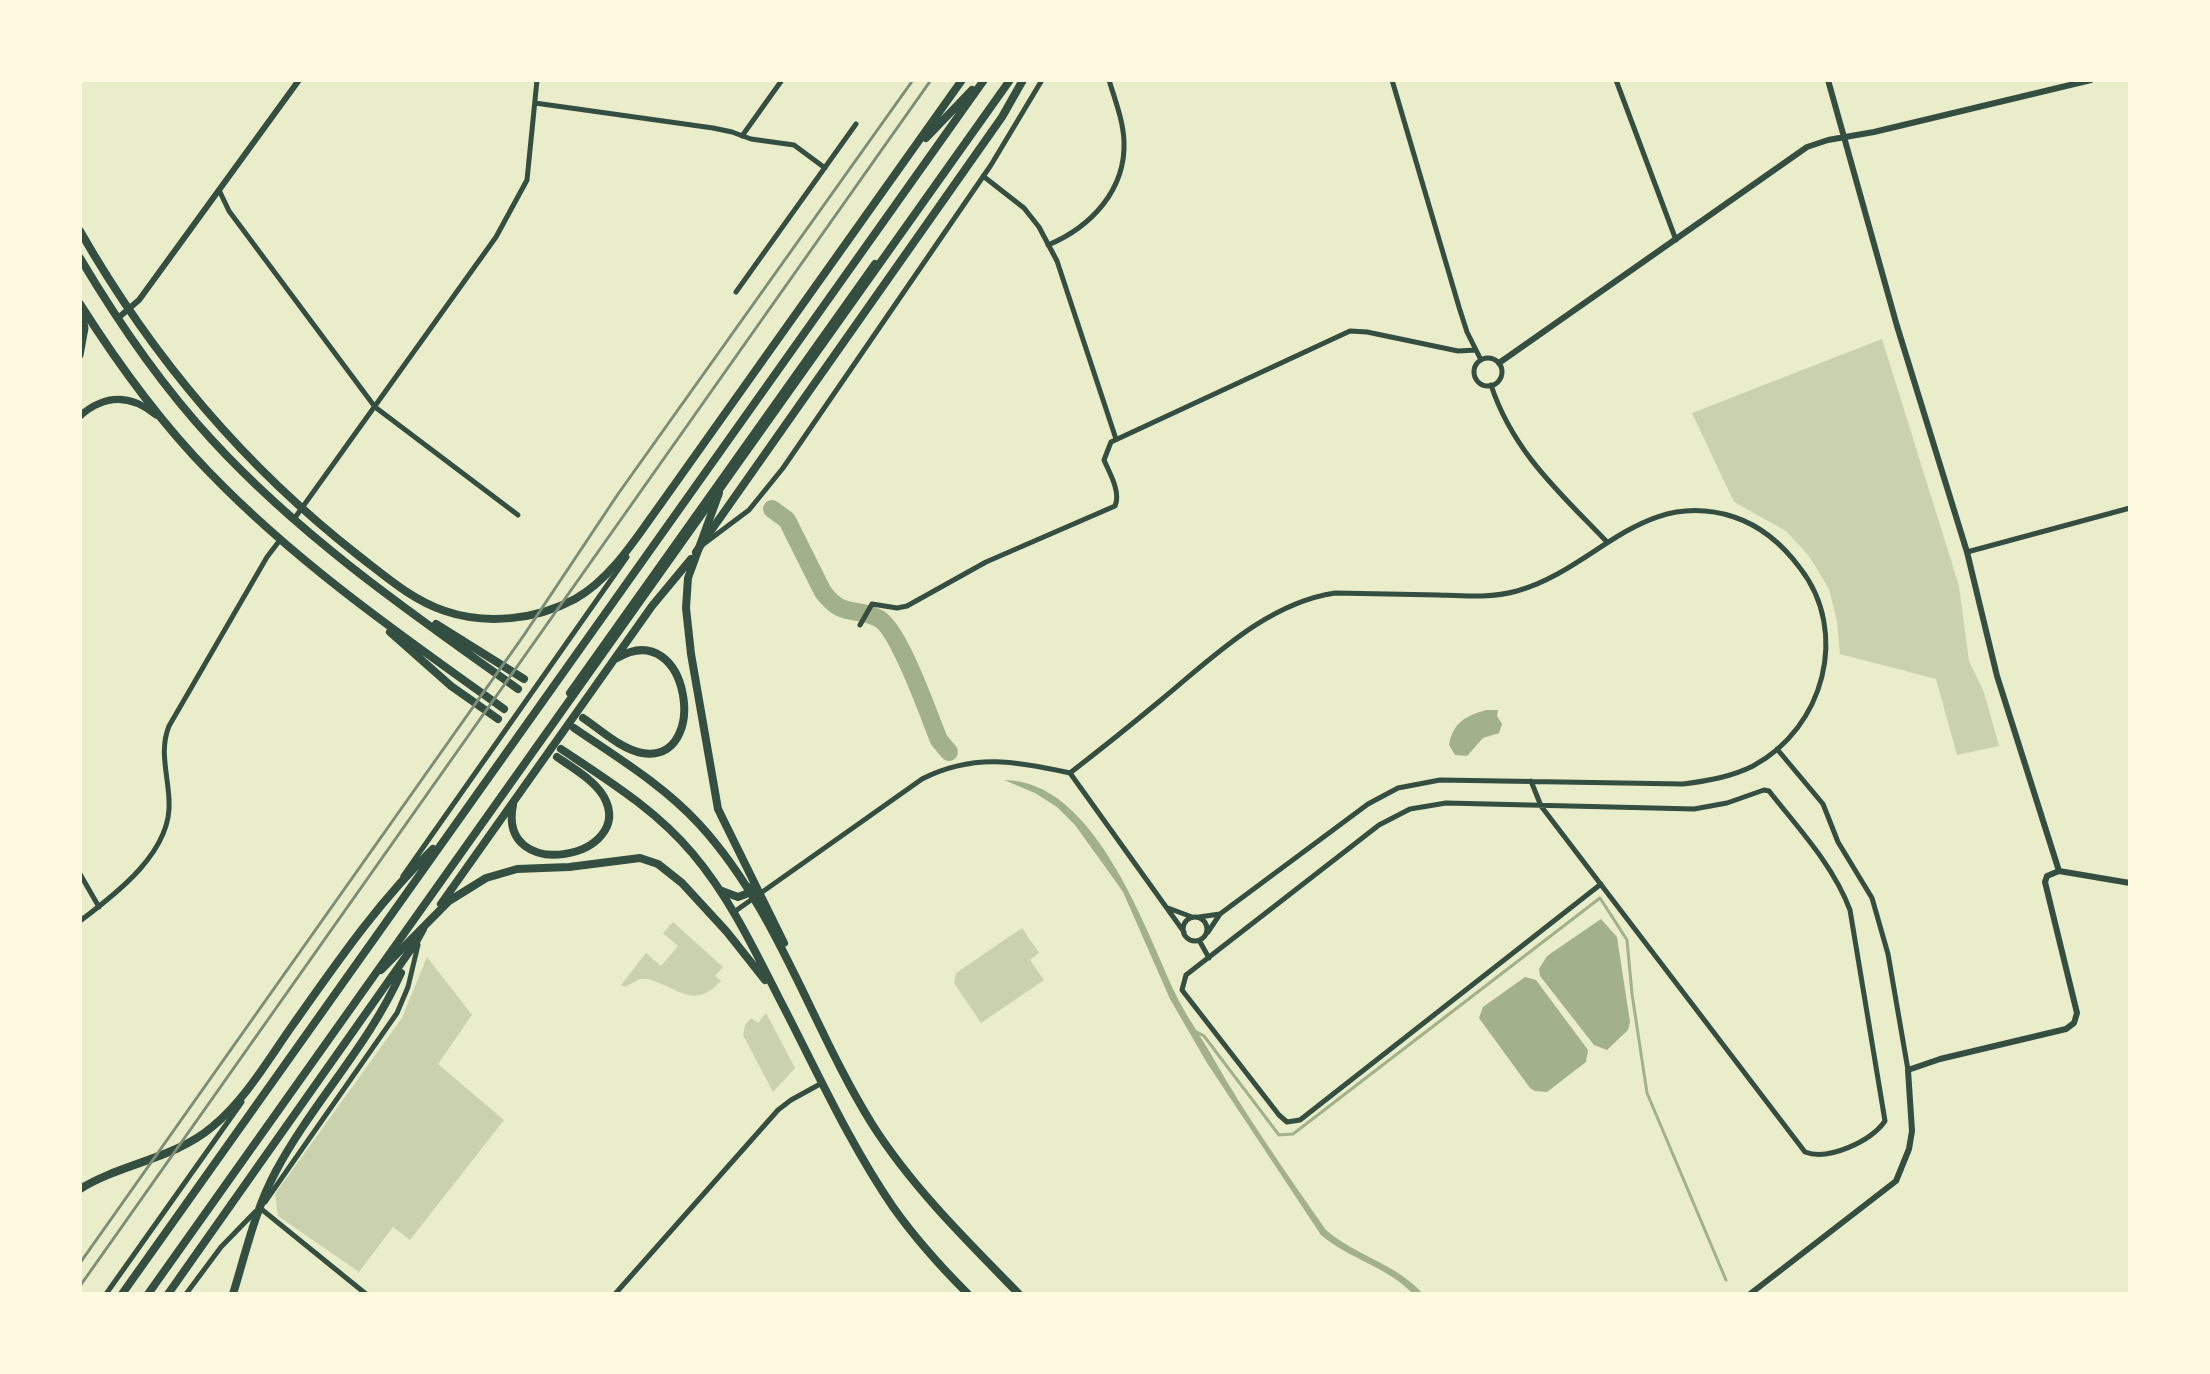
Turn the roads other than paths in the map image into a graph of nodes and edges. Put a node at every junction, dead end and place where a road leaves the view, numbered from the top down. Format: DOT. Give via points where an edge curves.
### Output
graph roads {
  1 [pos="299,80"];
  2 [pos="537,80"];
  3 [pos="782,80"];
  4 [pos="961,80"];
  5 [pos="971,80"];
  6 [pos="984,80"];
  7 [pos="1008,80"];
  8 [pos="1023,80"];
  9 [pos="1042,80"];
  10 [pos="1109,80"];
  11 [pos="1392,80"];
  12 [pos="1616,80"];
  13 [pos="1828,80"];
  14 [pos="2091,80"];
  15 [pos="963,99"];
  16 [pos="535,103"];
  17 [pos="856,124"];
  18 [pos="742,136"];
  19 [pos="1844,137"];
  20 [pos="934,150"];
  21 [pos="825,168"];
  22 [pos="983,176"];
  23 [pos="892,178"];
  24 [pos="219,190"];
  25 [pos="80,231"];
  26 [pos="1677,240"];
  27 [pos="1048,245"];
  28 [pos="80,258"];
  29 [pos="736,292"];
  30 [pos="80,305"];
  31 [pos="118,318"];
  32 [pos="1476,350"];
  33 [pos="80,355"];
  34 [pos="1481,360"];
  35 [pos="1499,363"];
  36 [pos="1491,385"];
  37 [pos="375,407"];
  38 [pos="80,416"];
  39 [pos="173,432"];
  40 [pos="1116,439"];
  41 [pos="734,462"];
  42 [pos="2130,508"];
  43 [pos="518,515"];
  44 [pos="294,520"];
  45 [pos="280,540"];
  46 [pos="1607,542"];
  47 [pos="696,552"];
  48 [pos="1967,552"];
  49 [pos="377,587"];
  50 [pos="363,607"];
  51 [pos="860,625"];
  52 [pos="613,661"];
  53 [pos="524,679"];
  54 [pos="518,689"];
  55 [pos="504,709"];
  56 [pos="583,718"];
  57 [pos="498,719"];
  58 [pos="574,728"];
  59 [pos="1777,749"];
  60 [pos="1070,773"];
  61 [pos="1531,781"];
  62 [pos="514,801"];
  63 [pos="1541,806"];
  64 [pos="455,825"];
  65 [pos="2059,871"];
  66 [pos="80,874"];
  67 [pos="2130,883"];
  68 [pos="1601,884"];
  69 [pos="719,888"];
  70 [pos="754,894"];
  71 [pos="99,907"];
  72 [pos="1167,908"];
  73 [pos="734,912"];
  74 [pos="1220,914"];
  75 [pos="1196,917"];
  76 [pos="80,921"];
  77 [pos="423,929"];
  78 [pos="1184,932"];
  79 [pos="1202,938"];
  80 [pos="414,945"];
  81 [pos="1209,958"];
  82 [pos="344,1011"];
  83 [pos="789,1018"];
  84 [pos="1908,1070"];
  85 [pos="823,1083"];
  86 [pos="80,1189"];
  87 [pos="260,1208"];
  88 [pos="106,1294"];
  89 [pos="124,1294"];
  90 [pos="146,1294"];
  91 [pos="168,1294"];
  92 [pos="186,1294"];
  93 [pos="233,1294"];
  94 [pos="366,1294"];
  95 [pos="615,1294"];
  96 [pos="968,1294"];
  97 [pos="1019,1294"];
  98 [pos="1750,1294"];
  1 -- 24 [label="street"];
  2 -- 16 [label="street"];
  3 -- 18 [label="street"];
  4 -- 23 [label="main road"];
  4 -- 88 [label="street"];
  5 -- 15 [label="main road"];
  6 -- 15 [label="main road"];
  6 -- 20 [label="main road"];
  6 -- 89 [label="main road"];
  7 -- 41 [label="main road"];
  7 -- 90 [label="main road"];
  8 -- 47 [label="main road"];
  9 -- 22 [label="street"];
  10 -- 27 [label="street" via="1123,130 1119,174 1095,214"];
  11 -- 32 [label="street"];
  12 -- 26 [label="street"];
  13 -- 19 [label="street"];
  14 -- 19 [label="street"];
  15 -- 20 [label="main road"];
  15 -- 23 [label="main road"];
  16 -- 18 [label="street"];
  16 -- 37 [label="street" via="527,180 496,237"];
  17 -- 21 [label="street"];
  18 -- 21 [label="street" via="794,145"];
  19 -- 26 [label="street" via="1807,147"];
  19 -- 48 [label="street"];
  20 -- 64 [label="main road"];
  21 -- 29 [label="street"];
  22 -- 27 [label="street" via="1024,208"];
  22 -- 47 [label="street" via="770,486"];
  23 -- 25 [label="main road" via="620,557 577,597 508,618 456,614 416,598 290,498 192,395 126,306"];
  24 -- 31 [label="street" via="139,300"];
  24 -- 37 [label="street" via="229,211"];
  26 -- 35 [label="street"];
  27 -- 40 [label="street"];
  28 -- 31 [label="main road"];
  30 -- 33 [label="main road" via="85,328"];
  30 -- 39 [label="main road"];
  31 -- 44 [label="main road" via="202,429"];
  32 -- 34 [label="street"];
  32 -- 40 [label="street" via="1350,331"];
  34 -- 35 [label="street"];
  34 -- 36 [label="street" via="1475,377"];
  35 -- 36 [label="street" via="1502,374"];
  36 -- 46 [label="street" via="1499,410 1543,478"];
  37 -- 43 [label="street"];
  37 -- 44 [label="street"];
  38 -- 39 [label="main road" via="104,400 125,399 146,407"];
  39 -- 45 [label="main road"];
  40 -- 51 [label="street" via="1104,460 1117,494 1115,506 986,562 907,606 872,604"];
  41 -- 47 [label="main road"];
  41 -- 82 [label="main road"];
  42 -- 48 [label="street"];
  44 -- 49 [label="main road"];
  45 -- 50 [label="main road"];
  45 -- 71 [label="street" via="163,740 170,804 160,838 133,879"];
  46 -- 59 [label="street" via="1633,525 1694,510 1752,524 1792,557 1821,606 1825,671 1801,724"];
  46 -- 60 [label="street" via="1559,575 1515,592 1335,593 1292,605 1216,654"];
  47 -- 52 [label="main road"];
  47 -- 70 [label="main road" via="688,578 686,619 713,789 720,815 751,873"];
  48 -- 65 [label="street" via="1997,676"];
  49 -- 53 [label="main road"];
  49 -- 54 [label="main road"];
  50 -- 55 [label="main road"];
  50 -- 57 [label="main road" via="442,679"];
  52 -- 56 [label="main road" via="644,651 672,667 685,700 678,735 661,751 644,753 622,745"];
  52 -- 62 [label="main road"];
  58 -- 70 [label="main road" via="680,805"];
  59 -- 61 [label="street" via="1738,772 1694,783"];
  59 -- 84 [label="street" via="1823,804 1838,842 1872,898 1888,954"];
  60 -- 70 [label="street" via="988,760 936,772"];
  60 -- 72 [label="street"];
  61 -- 63 [label="street"];
  61 -- 74 [label="street" via="1440,780 1398,788 1368,804"];
  62 -- 69 [label="main road" via="515,832 535,851 567,855 595,841 607,822 606,801 559,753 653,813"];
  62 -- 77 [label="main road"];
  63 -- 68 [label="street"];
  63 -- 68 [label="street" via="1694,809 1769,791 1841,887 1850,910 1882,1126 1821,1156 1805,1152"];
  63 -- 81 [label="street" via="1446,803 1397,814"];
  64 -- 86 [label="main road" via="370,917 224,1117 182,1147"];
  64 -- 89 [label="main road"];
  65 -- 67 [label="street"];
  65 -- 84 [label="street" via="2045,882 2077,1013 2074,1023"];
  66 -- 71 [label="street"];
  68 -- 81 [label="street" via="1300,1120 1287,1122 1279,1115 1182,990 1186,975"];
  69 -- 70 [label="main road" via="733,897"];
  69 -- 73 [label="main road"];
  70 -- 73 [label="street"];
  70 -- 97 [label="main road" via="866,1114 928,1197"];
  71 -- 76 [label="street"];
  72 -- 75 [label="street"];
  72 -- 78 [label="street"];
  73 -- 83 [label="main road"];
  74 -- 75 [label="street"];
  74 -- 79 [label="street"];
  75 -- 78 [label="street" via="1186,921"];
  75 -- 79 [label="street" via="1207,925"];
  77 -- 80 [label="main road"];
  77 -- 82 [label="main road"];
  77 -- 83 [label="main road" via="456,895 494,875 647,859 671,873 727,932"];
  77 -- 87 [label="street" via="397,1013"];
  78 -- 79 [label="street" via="1191,940"];
  79 -- 81 [label="street"];
  80 -- 91 [label="main road"];
  80 -- 93 [label="main road" via="374,1026 275,1173"];
  82 -- 90 [label="main road"];
  83 -- 85 [label="main road"];
  84 -- 98 [label="street" via="1912,1131 1896,1181"];
  85 -- 95 [label="street" via="778,1110"];
  85 -- 96 [label="main road" via="894,1208"];
  87 -- 92 [label="street" via="221,1247"];
  87 -- 94 [label="street"];
}
